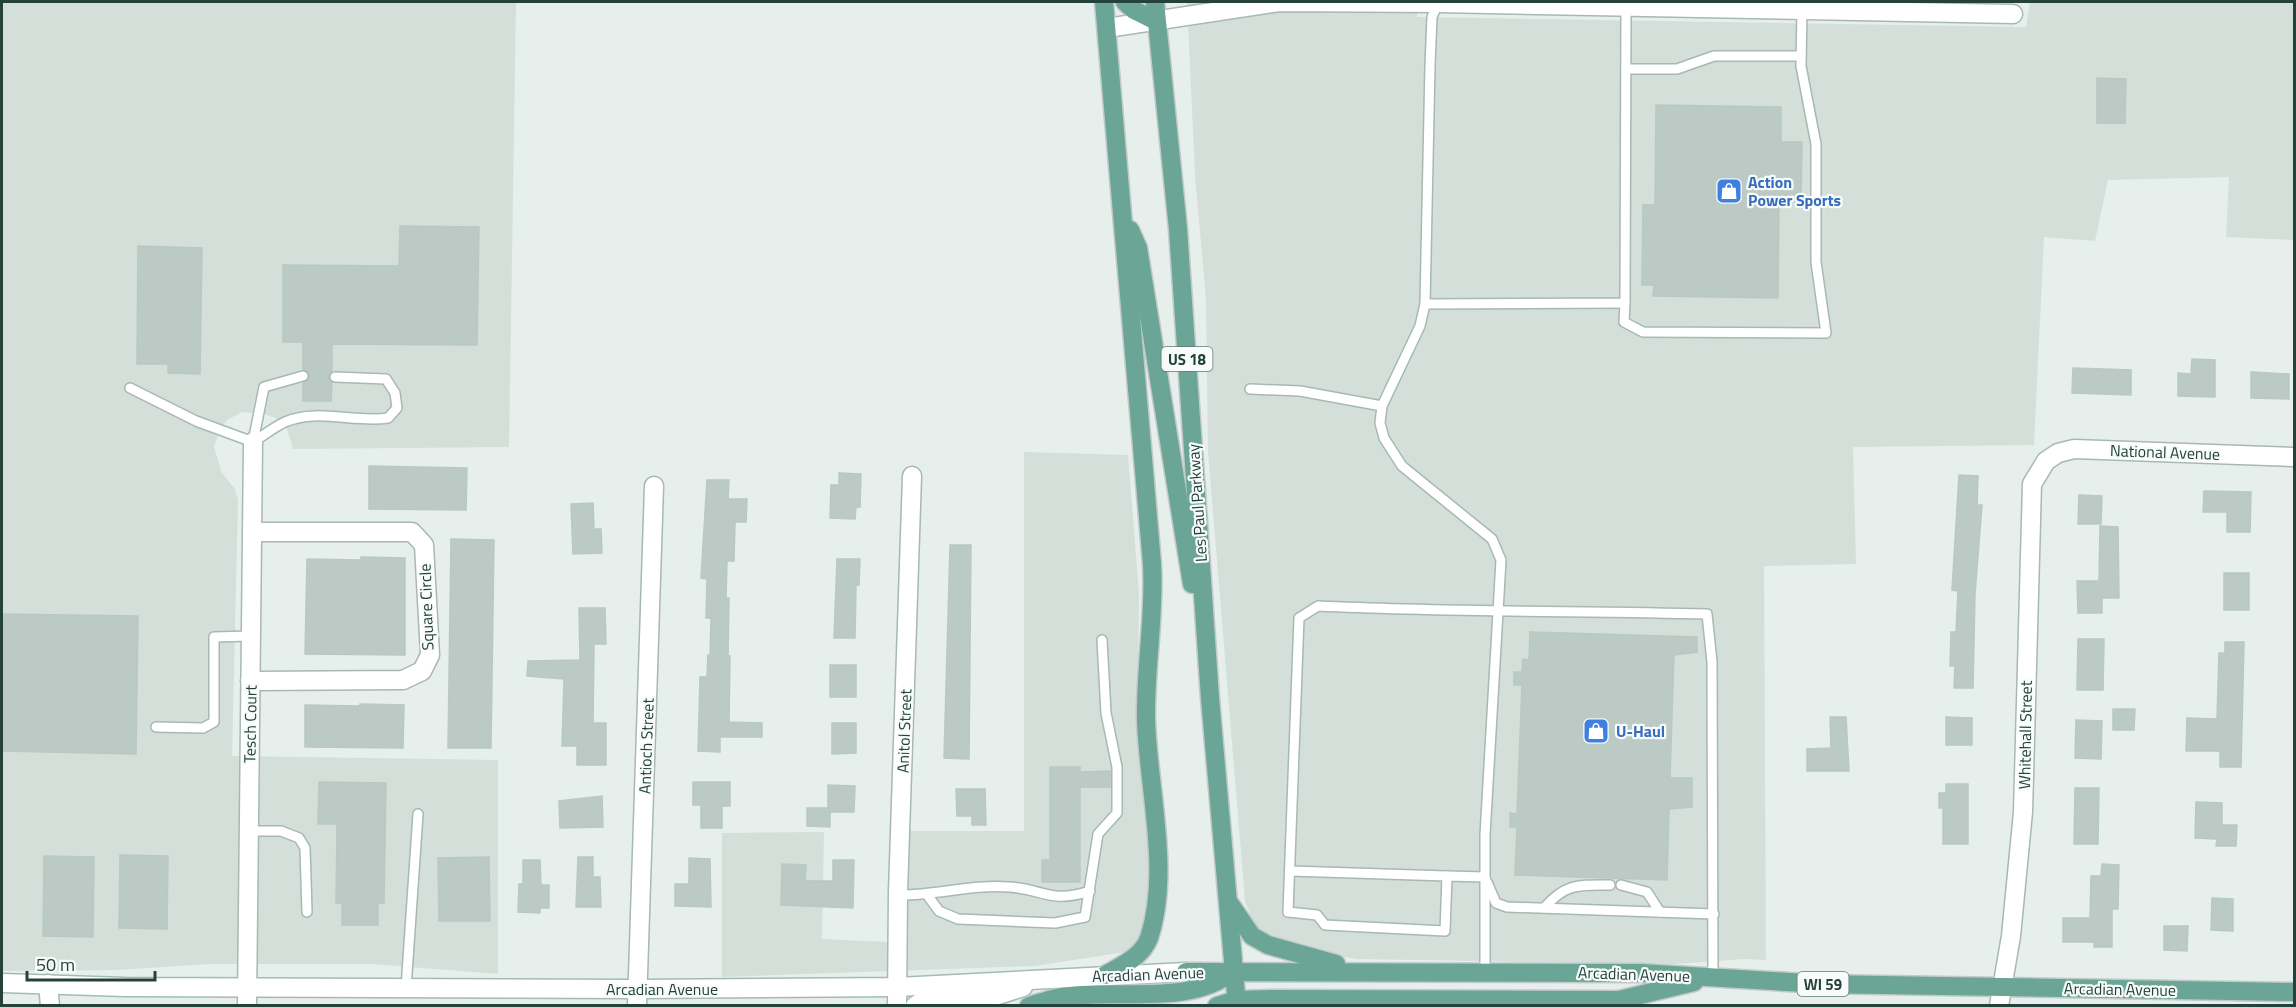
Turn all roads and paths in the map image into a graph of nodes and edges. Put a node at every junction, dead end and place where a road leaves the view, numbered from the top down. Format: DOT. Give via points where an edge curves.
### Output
graph roads {
  1 [pos="1104,2"];
  2 [pos="1125,2"];
  3 [pos="1155,2"];
  4 [pos="1438,2"];
  5 [pos="1626,6"];
  6 [pos="1802,9"];
  7 [pos="2013,14"];
  8 [pos="1156,21"];
  9 [pos="1107,28"];
  10 [pos="1801,56"];
  11 [pos="1626,69"];
  12 [pos="1123,215"];
  13 [pos="1625,303"];
  14 [pos="1425,304"];
  15 [pos="303,376"];
  16 [pos="335,378"];
  17 [pos="130,388"];
  18 [pos="1250,389"];
  19 [pos="1382,406"];
  20 [pos="253,442"];
  21 [pos="2295,457"];
  22 [pos="2042,466"];
  23 [pos="912,476"];
  24 [pos="654,486"];
  25 [pos="253,532"];
  26 [pos="1499,609"];
  27 [pos="251,636"];
  28 [pos="1102,640"];
  29 [pos="250,681"];
  30 [pos="1210,698"];
  31 [pos="156,727"];
  32 [pos="418,814"];
  33 [pos="248,831"];
  34 [pos="1290,871"];
  35 [pos="1447,876"];
  36 [pos="1485,877"];
  37 [pos="1610,885"];
  38 [pos="1621,885"];
  39 [pos="1090,891"];
  40 [pos="898,895"];
  41 [pos="928,896"];
  42 [pos="1229,902"];
  43 [pos="1545,908"];
  44 [pos="307,912"];
  45 [pos="1660,912"];
  46 [pos="1714,914"];
  47 [pos="1234,970"];
  48 [pos="1358,971"];
  49 [pos="1485,971"];
  50 [pos="1186,972"];
  51 [pos="1105,975"];
  52 [pos="1713,978"];
  53 [pos="1051,979"];
  54 [pos="2,983"];
  55 [pos="48,984"];
  56 [pos="898,987"];
  57 [pos="2001,987"];
  58 [pos="406,988"];
  59 [pos="2295,992"];
  60 [pos="1212,995"];
  61 [pos="248,996"];
  62 [pos="637,997"];
  63 [pos="1237,1003"];
  64 [pos="50,1005"];
  65 [pos="897,1005"];
  66 [pos="915,1005"];
  67 [pos="1029,1005"];
  68 [pos="1999,1005"];
  1 -- 9 [label="main road, US 18"];
  2 -- 8 [label="main road"];
  3 -- 8 [label="main road, Les Paul Parkway / US 18"];
  4 -- 5 [label="street"];
  4 -- 8 [label="street" via="1279,2"];
  4 -- 14 [label="lane" via="1432,26"];
  5 -- 6 [label="street"];
  5 -- 11 [label="lane"];
  6 -- 7 [label="street"];
  6 -- 10 [label="lane"];
  8 -- 9 [label="street"];
  8 -- 30 [label="main road, Les Paul Parkway / US 18" via="1178,229"];
  9 -- 12 [label="main road, US 18"];
  10 -- 11 [label="lane" via="1714,56 1677,69"];
  10 -- 13 [label="lane" via="1816,144 1816,262 1826,333 1643,332 1624,322"];
  11 -- 13 [label="lane"];
  12 -- 30 [label="main road" via="1138,248"];
  12 -- 51 [label="main road, US 18" via="1154,592 1146,718 1158,865 1157,896 1145,946 1134,958"];
  13 -- 14 [label="lane"];
  14 -- 19 [label="lane" via="1420,326"];
  15 -- 20 [label="lane" via="264,387"];
  16 -- 20 [label="lane" via="386,380 395,393 397,408 388,418 368,421 316,416 285,422"];
  17 -- 20 [label="lane" via="196,421"];
  18 -- 19 [label="lane" via="1300,391"];
  19 -- 26 [label="lane" via="1380,423 1384,438 1402,466 1492,539 1501,560"];
  20 -- 25 [label="street, Tesch Court"];
  21 -- 22 [label="street, National Avenue" via="2074,449 2058,453"];
  22 -- 57 [label="street, Whitehall Street" via="2032,484 2023,812 2011,936"];
  23 -- 40 [label="street, Anitol Street"];
  24 -- 62 [label="street, Antioch Street"];
  25 -- 27 [label="street, Tesch Court"];
  25 -- 29 [label="street, Square Circle" via="412,532 424,545 430,655 422,671 403,680"];
  26 -- 34 [label="lane" via="1463,612 1318,606 1299,618"];
  26 -- 36 [label="lane"];
  26 -- 46 [label="lane" via="1707,614 1712,662"];
  27 -- 29 [label="street, Tesch Court"];
  27 -- 31 [label="lane" via="214,637 214,722 203,728"];
  28 -- 39 [label="lane" via="1106,713 1117,766 1117,813 1098,834"];
  29 -- 33 [label="street, Tesch Court"];
  30 -- 42 [label="main road, Les Paul Parkway / US 18"];
  32 -- 58 [label="lane"];
  33 -- 44 [label="lane" via="281,831 299,838 305,848"];
  33 -- 61 [label="street, Tesch Court"];
  34 -- 35 [label="lane"];
  34 -- 35 [label="lane" via="1288,912 1292,914 1317,915 1326,925 1445,931"];
  35 -- 36 [label="lane"];
  36 -- 43 [label="lane" via="1496,903"];
  36 -- 49 [label="lane"];
  37 -- 43 [label="lane" via="1576,885 1559,892"];
  38 -- 45 [label="lane" via="1647,892"];
  39 -- 41 [label="lane" via="1070,898 1042,896 1010,887 946,890"];
  39 -- 41 [label="lane" via="1085,917 1055,923 958,919 939,911"];
  40 -- 41 [label="lane"];
  40 -- 56 [label="street, Anitol Street"];
  42 -- 47 [label="main road, Les Paul Parkway / US 18"];
  42 -- 48 [label="main road" via="1252,936 1268,945"];
  43 -- 45 [label="lane"];
  45 -- 46 [label="lane"];
  46 -- 52 [label="lane"];
  47 -- 48 [label="main road, Arcadian Avenue"];
  47 -- 60 [label="main road, Arcadian Avenue"];
  47 -- 63 [label="main road, Les Paul Parkway / US 18"];
  48 -- 49 [label="main road, Arcadian Avenue"];
  49 -- 52 [label="main road, Arcadian Avenue"];
  50 -- 51 [label="street, Arcadian Avenue"];
  50 -- 60 [label="main road, Arcadian Avenue"];
  51 -- 53 [label="street, Arcadian Avenue"];
  52 -- 57 [label="main road, Arcadian Avenue / WI 59"];
  52 -- 63 [label="main road, WI 59" via="1619,1000"];
  53 -- 56 [label="street, Arcadian Avenue"];
  53 -- 66 [label="street" via="989,998"];
  54 -- 55 [label="street, Arcadian Avenue"];
  55 -- 61 [label="street, Arcadian Avenue"];
  55 -- 64 [label="street"];
  56 -- 62 [label="street, Arcadian Avenue"];
  56 -- 65 [label="street, Anitol Street"];
  57 -- 59 [label="main road, Arcadian Avenue / WI 59"];
  57 -- 68 [label="street, Whitehall Street"];
  58 -- 61 [label="street, Arcadian Avenue"];
  58 -- 62 [label="street, Arcadian Avenue"];
  60 -- 63 [label="main road, WI 59"];
  60 -- 67 [label="main road" via="1061,997"];
}
